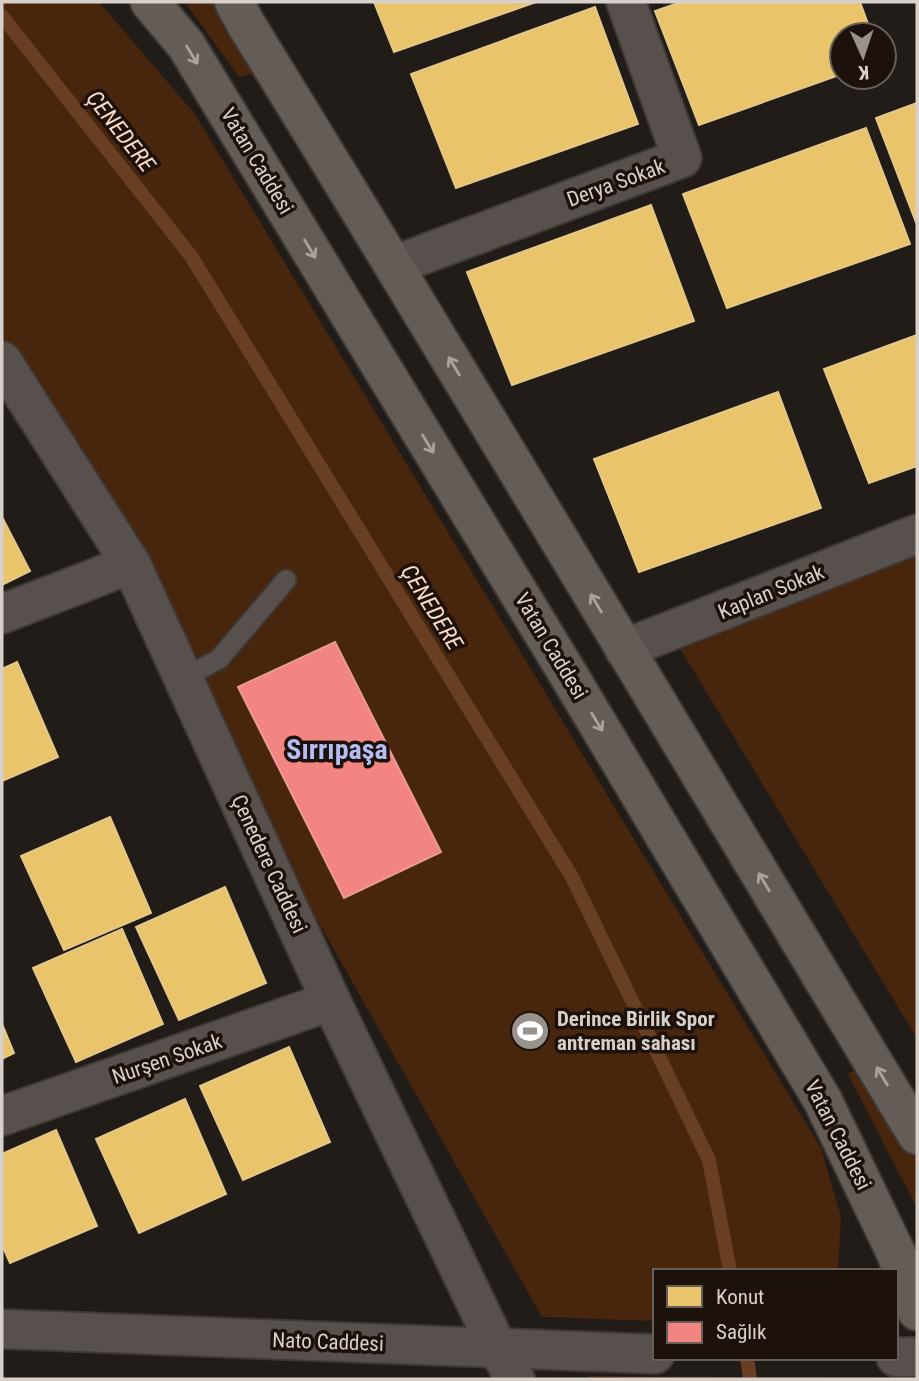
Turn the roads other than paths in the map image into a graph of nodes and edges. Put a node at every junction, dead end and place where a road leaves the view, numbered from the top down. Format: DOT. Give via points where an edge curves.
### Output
graph roads {
  1 [pos="150,2"];
  2 [pos="234,2"];
  3 [pos="626,2"];
  4 [pos="395,265"];
  5 [pos="2,361"];
  6 [pos="917,534"];
  7 [pos="131,564"];
  8 [pos="286,580"];
  9 [pos="2,614"];
  10 [pos="624,649"];
  11 [pos="184,678"];
  12 [pos="331,1001"];
  13 [pos="2,1116"];
  14 [pos="917,1135"];
  15 [pos="917,1311"];
  16 [pos="2,1329"];
  17 [pos="653,1354"];
  18 [pos="898,1357"];
  19 [pos="917,1357"];
  20 [pos="507,1364"];
  1 -- 15 [label="main road, Vatan Caddesi, one-way" via="194,57 823,1101 896,1253"];
  2 -- 4 [label="main road"];
  3 -- 4 [label="street, Derya Sokak" via="682,158"];
  10 -- 4 [label="main road, one-way"];
  5 -- 7 [label="street, Çenedere Caddesi"];
  6 -- 10 [label="street, Kaplan Sokak"];
  7 -- 9 [label="street"];
  7 -- 11 [label="street, Çenedere Caddesi"];
  8 -- 11 [label="lane" via="219,659"];
  14 -- 10 [label="main road, one-way"];
  11 -- 12 [label="street, Çenedere Caddesi"];
  12 -- 13 [label="street, Nurşen Sokak"];
  12 -- 20 [label="street, Çenedere Caddesi"];
  16 -- 20 [label="street, Nato Caddesi"];
  17 -- 20 [label="street, Nato Caddesi"];
  18 -- 19 [label="street"];
}
